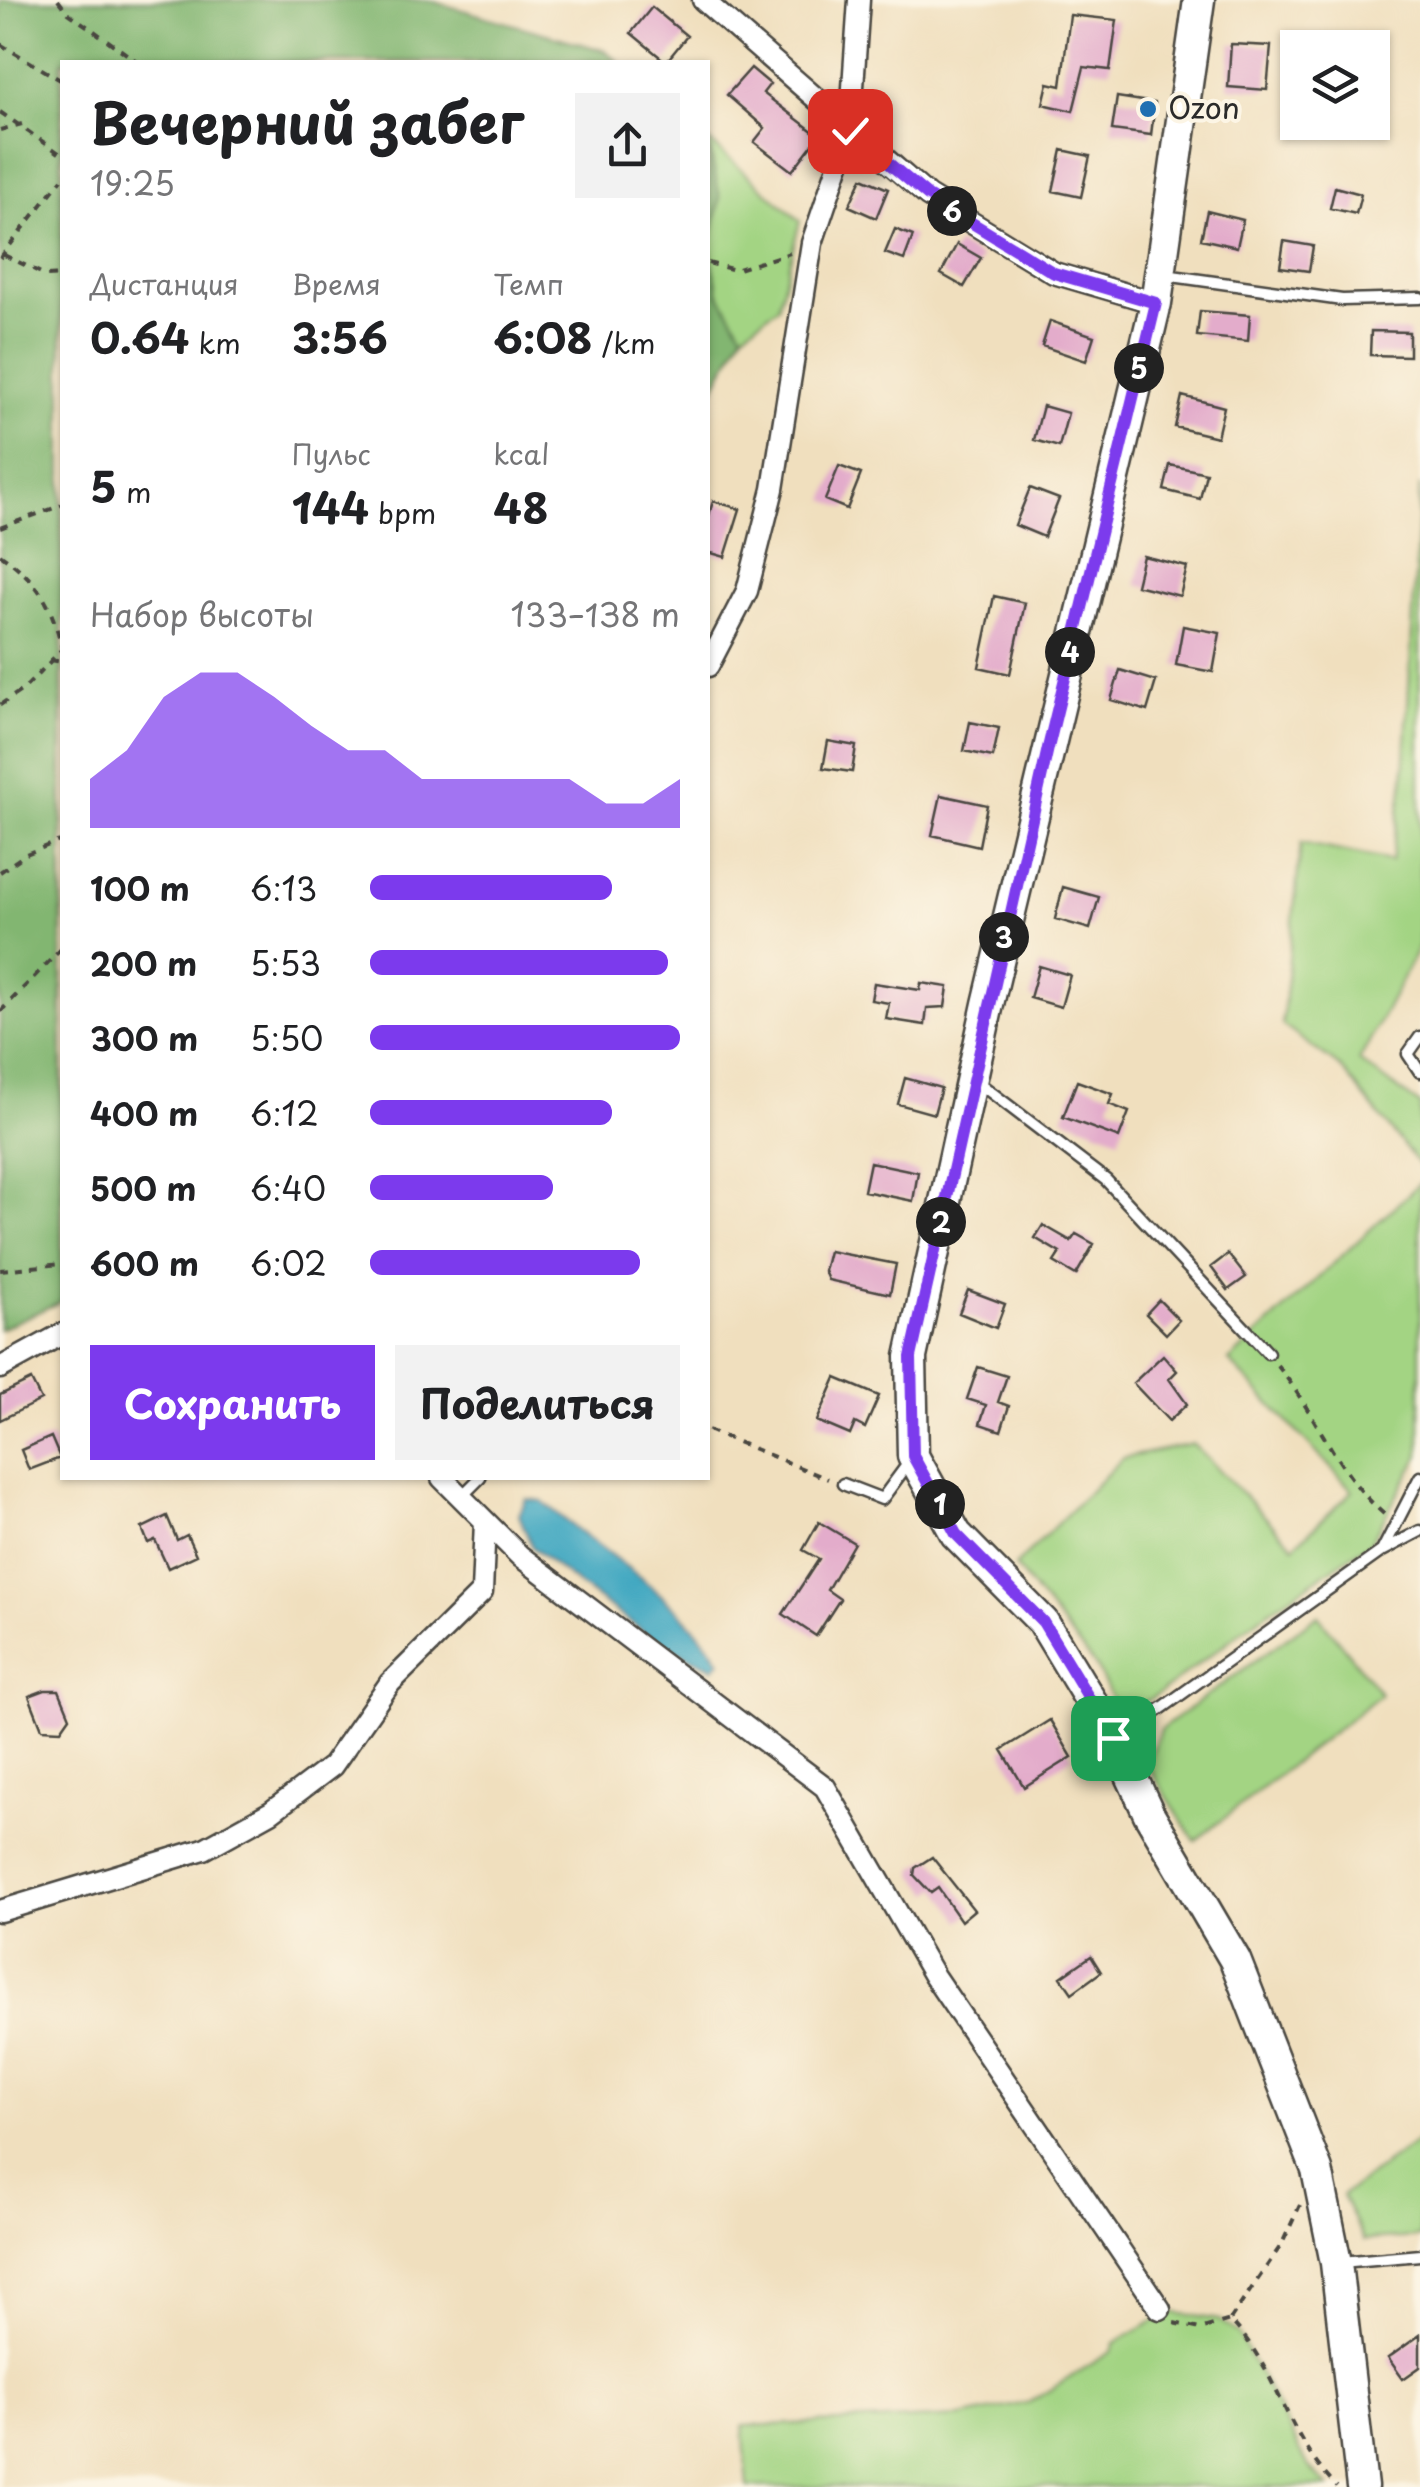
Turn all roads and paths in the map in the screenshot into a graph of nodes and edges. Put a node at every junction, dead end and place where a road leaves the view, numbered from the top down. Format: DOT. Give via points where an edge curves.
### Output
graph roads {
  1 [pos="58,0"];
  2 [pos="702,0"];
  3 [pos="858,0"];
  4 [pos="1199,0"];
  5 [pos="0,44"];
  6 [pos="135,60"];
  7 [pos="60,80"];
  8 [pos="0,112"];
  9 [pos="22,124"];
  10 [pos="0,130"];
  11 [pos="850,131"];
  12 [pos="60,154"];
  13 [pos="60,183"];
  14 [pos="784,253"];
  15 [pos="2,256"];
  16 [pos="710,264"];
  17 [pos="60,276"];
  18 [pos="1157,288"];
  19 [pos="1420,298"];
  20 [pos="60,507"];
  21 [pos="0,528"];
  22 [pos="0,554"];
  23 [pos="60,640"];
  24 [pos="60,650"];
  25 [pos="50,660"];
  26 [pos="60,662"];
  27 [pos="710,662"];
  28 [pos="0,704"];
  29 [pos="60,841"];
  30 [pos="0,872"];
  31 [pos="60,950"];
  32 [pos="0,1012"];
  33 [pos="1420,1036"];
  34 [pos="1420,1072"];
  35 [pos="971,1084"];
  36 [pos="60,1264"];
  37 [pos="0,1270"];
  38 [pos="60,1335"];
  39 [pos="1268,1353"];
  40 [pos="0,1368"];
  41 [pos="710,1431"];
  42 [pos="913,1456"];
  43 [pos="1420,1477"];
  44 [pos="444,1480"];
  45 [pos="478,1480"];
  46 [pos="843,1484"];
  47 [pos="463,1495"];
  48 [pos="485,1521"];
  49 [pos="1393,1522"];
  50 [pos="1420,1530"];
  51 [pos="1382,1552"];
  52 [pos="1115,1741"];
  53 [pos="0,1911"];
  54 [pos="1317,2170"];
  55 [pos="1420,2255"];
  56 [pos="1336,2263"];
  57 [pos="1160,2309"];
  58 [pos="1230,2320"];
  59 [pos="1337,2487"];
  60 [pos="1362,2487"];
  1 -- 6 [label="path"];
  2 -- 11 [label="street"];
  3 -- 11 [label="street"];
  4 -- 18 [label="street"];
  5 -- 7 [label="path"];
  8 -- 9 [label="path"];
  9 -- 10 [label="path"];
  9 -- 12 [label="path"];
  11 -- 18 [label="street" via="928,196 1054,273"];
  11 -- 27 [label="street" via="812,243 773,488 747,592"];
  13 -- 15 [label="path"];
  14 -- 16 [label="path" via="735,270"];
  15 -- 17 [label="path"];
  18 -- 19 [label="lane"];
  18 -- 35 [label="street"];
  20 -- 21 [label="path"];
  22 -- 23 [label="path" via="52,606"];
  24 -- 25 [label="path"];
  25 -- 26 [label="path"];
  25 -- 28 [label="path"];
  29 -- 30 [label="path"];
  31 -- 32 [label="path"];
  33 -- 34 [label="lane" via="1408,1054"];
  35 -- 39 [label="lane" via="984,1087 1106,1180"];
  35 -- 42 [label="street" via="911,1357"];
  36 -- 37 [label="path"];
  38 -- 40 [label="street"];
  39 -- 49 [label="path" via="1352,1481"];
  41 -- 46 [label="path"];
  42 -- 46 [label="lane" via="882,1499"];
  42 -- 52 [label="street" via="956,1534 1043,1622"];
  43 -- 49 [label="lane"];
  44 -- 47 [label="street"];
  45 -- 47 [label="lane"];
  47 -- 48 [label="street"];
  48 -- 53 [label="street" via="482,1592 390,1683 332,1766 204,1850"];
  48 -- 57 [label="street" via="520,1556 824,1787 934,1976"];
  49 -- 51 [label="lane"];
  50 -- 51 [label="lane"];
  51 -- 52 [label="lane"];
  52 -- 54 [label="street" via="1149,1814 1235,1960"];
  54 -- 56 [label="street"];
  54 -- 58 [label="path" via="1282,2244"];
  55 -- 56 [label="lane"];
  56 -- 60 [label="street"];
  57 -- 58 [label="path" via="1177,2326 1200,2329"];
  58 -- 59 [label="path" via="1256,2346 1292,2428"];
}
